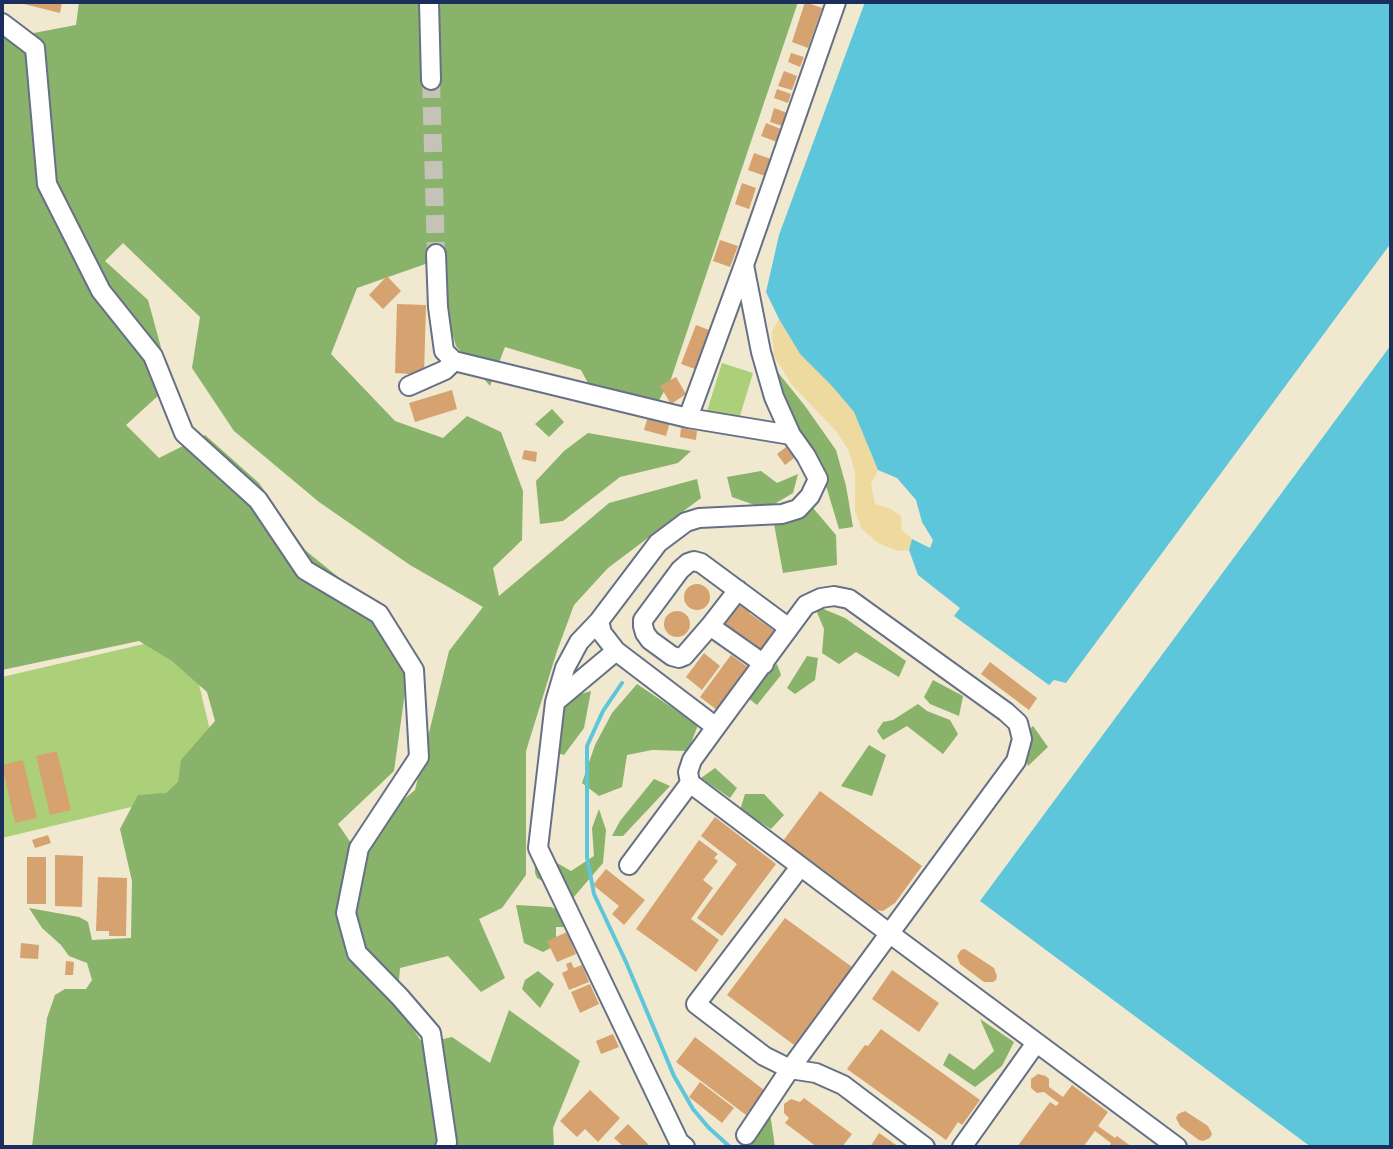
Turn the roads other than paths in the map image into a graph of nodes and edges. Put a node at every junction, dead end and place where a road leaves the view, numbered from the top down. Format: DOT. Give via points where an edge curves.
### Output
graph roads {
  1 [pos="429,2"];
  2 [pos="836,2"];
  3 [pos="2,23"];
  4 [pos="431,80"];
  5 [pos="436,254"];
  6 [pos="744,265"];
  7 [pos="454,361"];
  8 [pos="409,386"];
  9 [pos="688,418"];
  10 [pos="791,435"];
  11 [pos="738,590"];
  12 [pos="599,621"];
  13 [pos="710,626"];
  14 [pos="789,628"];
  15 [pos="616,651"];
  16 [pos="764,664"];
  17 [pos="555,702"];
  18 [pos="716,727"];
  19 [pos="690,783"];
  20 [pos="629,865"];
  21 [pos="800,867"];
  22 [pos="889,933"];
  23 [pos="1036,1043"];
  24 [pos="790,1069"];
  25 [pos="746,1135"];
  26 [pos="445,1147"];
  27 [pos="685,1147"];
  28 [pos="925,1147"];
  29 [pos="962,1147"];
  30 [pos="1177,1147"];
  1 -- 4 [label="lane"];
  2 -- 6 [label="lane"];
  3 -- 26 [label="lane" via="35,48 47,184 101,291 153,356 184,433 258,500 305,570 379,614 414,670 419,757 359,848 346,913 357,953 431,1033"];
  5 -- 7 [label="lane" via="444,351"];
  6 -- 9 [label="lane"];
  6 -- 10 [label="lane" via="761,352"];
  7 -- 8 [label="lane"];
  7 -- 9 [label="lane"];
  9 -- 10 [label="lane"];
  10 -- 12 [label="lane" via="818,479 798,509 686,522 658,543"];
  11 -- 13 [label="lane"];
  11 -- 13 [label="lane" via="694,561 680,570 643,620 650,640 679,658"];
  11 -- 14 [label="lane"];
  12 -- 15 [label="lane"];
  12 -- 17 [label="lane" via="579,642"];
  13 -- 16 [label="lane"];
  14 -- 16 [label="lane"];
  14 -- 22 [label="lane" via="806,605 834,596 849,599 1018,723 1022,739 1016,761"];
  15 -- 17 [label="lane"];
  15 -- 18 [label="lane"];
  16 -- 18 [label="lane"];
  17 -- 27 [label="lane" via="538,848"];
  18 -- 19 [label="lane" via="692,760"];
  19 -- 20 [label="lane"];
  19 -- 21 [label="lane"];
  21 -- 22 [label="lane"];
  21 -- 24 [label="lane" via="696,1004 764,1056"];
  22 -- 23 [label="lane"];
  22 -- 24 [label="lane"];
  23 -- 29 [label="lane"];
  23 -- 30 [label="lane"];
  24 -- 25 [label="lane"];
  24 -- 28 [label="lane" via="843,1085"];
}
